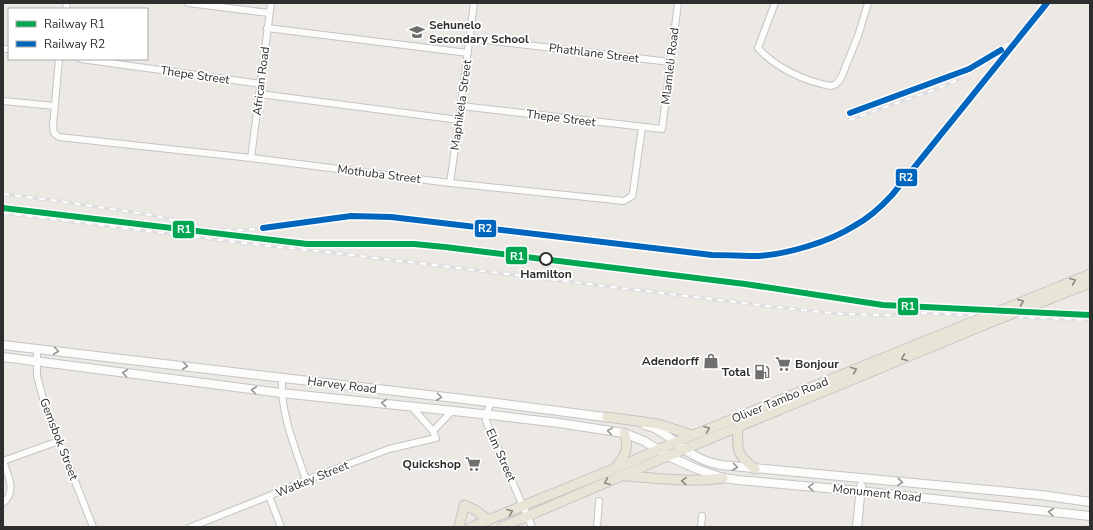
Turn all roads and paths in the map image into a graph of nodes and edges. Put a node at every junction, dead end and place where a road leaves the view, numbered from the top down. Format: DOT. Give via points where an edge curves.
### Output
graph roads {
  1 [pos="188,3"];
  2 [pos="271,3"];
  3 [pos="474,3"];
  4 [pos="678,3"];
  5 [pos="775,3"];
  6 [pos="868,3"];
  7 [pos="269,13"];
  8 [pos="267,28"];
  9 [pos="469,38"];
  10 [pos="468,53"];
  11 [pos="59,60"];
  12 [pos="88,60"];
  13 [pos="670,62"];
  14 [pos="261,84"];
  15 [pos="260,94"];
  16 [pos="3,101"];
  17 [pos="55,106"];
  18 [pos="461,106"];
  19 [pos="460,120"];
  20 [pos="642,127"];
  21 [pos="662,128"];
  22 [pos="251,158"];
  23 [pos="450,183"];
  24 [pos="1090,274"];
  25 [pos="1090,283"];
  26 [pos="1057,292"];
  27 [pos="976,325"];
  28 [pos="3,345"];
  29 [pos="37,349"];
  30 [pos="3,357"];
  31 [pos="36,362"];
  32 [pos="282,378"];
  33 [pos="281,393"];
  34 [pos="491,403"];
  35 [pos="410,406"];
  36 [pos="453,410"];
  37 [pos="560,411"];
  38 [pos="486,414"];
  39 [pos="607,417"];
  40 [pos="559,423"];
  41 [pos="738,427"];
  42 [pos="433,431"];
  43 [pos="624,433"];
  44 [pos="692,435"];
  45 [pos="59,441"];
  46 [pos="676,442"];
  47 [pos="659,450"];
  48 [pos="686,450"];
  49 [pos="668,456"];
  50 [pos="3,461"];
  51 [pos="755,469"];
  52 [pos="618,472"];
  53 [pos="723,478"];
  54 [pos="862,479"];
  55 [pos="306,480"];
  56 [pos="860,491"];
  57 [pos="269,496"];
  58 [pos="599,501"];
  59 [pos="1090,502"];
  60 [pos="3,503"];
  61 [pos="524,506"];
  62 [pos="528,516"];
  63 [pos="702,516"];
  64 [pos="1090,516"];
  65 [pos="489,520"];
  66 [pos="93,527"];
  67 [pos="191,527"];
  68 [pos="282,527"];
  69 [pos="460,527"];
  70 [pos="471,527"];
  71 [pos="502,527"];
  72 [pos="532,527"];
  73 [pos="597,527"];
  74 [pos="701,527"];
  75 [pos="857,527"];
  1 -- 7 [label="street"];
  2 -- 7 [label="street, African Road"];
  3 -- 9 [label="street, Maphikela Street"];
  4 -- 13 [label="street, Mlamleli Road"];
  5 -- 6 [label="street" via="758,48 774,63 797,75 831,86 841,78"];
  7 -- 8 [label="street, African Road"];
  8 -- 10 [label="street"];
  8 -- 14 [label="street, African Road"];
  9 -- 10 [label="street, Maphikela Street"];
  9 -- 13 [label="street, Phathlane Street"];
  10 -- 18 [label="street, Maphikela Street"];
  11 -- 17 [label="street"];
  12 -- 14 [label="street, Thepe Street"];
  13 -- 21 [label="street, Mlamleli Road"];
  14 -- 15 [label="street, African Road"];
  15 -- 19 [label="street"];
  15 -- 22 [label="street, African Road"];
  16 -- 17 [label="street"];
  17 -- 22 [label="street, Mothuba Street" via="53,129 56,135 62,138"];
  18 -- 19 [label="street, Maphikela Street"];
  18 -- 20 [label="street, Thepe Street"];
  19 -- 23 [label="street, Maphikela Street"];
  20 -- 21 [label="street, Thepe Street"];
  20 -- 23 [label="street, Mothuba Street" via="633,192 632,196 624,201"];
  22 -- 23 [label="street, Mothuba Street"];
  26 -- 24 [label="main road, Oliver Tambo Road, one-way"];
  25 -- 26 [label="main road, Oliver Tambo Road"];
  26 -- 27 [label="main road, Oliver Tambo Road, bridge"];
  27 -- 41 [label="main road, Oliver Tambo Road, one-way"];
  44 -- 27 [label="main road, Oliver Tambo Road, one-way"];
  28 -- 29 [label="main road, Harvey Road"];
  29 -- 31 [label="street, Gemsbok Street"];
  29 -- 32 [label="main road, Harvey Road, one-way"];
  30 -- 31 [label="main road, Harvey Road"];
  33 -- 31 [label="main road, Harvey Road, one-way"];
  31 -- 45 [label="street, Gemsbok Street" via="40,388"];
  32 -- 33 [label="street"];
  32 -- 34 [label="main road, Harvey Road, one-way"];
  35 -- 33 [label="main road, Harvey Road, one-way"];
  33 -- 55 [label="street" via="285,415"];
  34 -- 37 [label="main road, Harvey Road"];
  34 -- 38 [label="street, Elm Street"];
  35 -- 36 [label="main road, Harvey Road"];
  35 -- 42 [label="street"];
  36 -- 38 [label="main road, Harvey Road"];
  36 -- 42 [label="street"];
  37 -- 39 [label="main road, Harvey Road"];
  37 -- 40 [label="main road"];
  38 -- 40 [label="main road, Harvey Road"];
  38 -- 61 [label="street, Elm Street" via="486,421"];
  39 -- 44 [label="main road" via="658,424"];
  39 -- 46 [label="main road, Harvey Road" via="652,427 664,432"];
  43 -- 40 [label="main road, Harvey Road, one-way"];
  41 -- 48 [label="main road, Oliver Tambo Road"];
  41 -- 51 [label="main road" via="737,445 740,455"];
  42 -- 55 [label="street, Watkey Street" via="436,438 390,449"];
  43 -- 47 [label="main road, Harvey Road"];
  43 -- 52 [label="main road" via="627,450"];
  44 -- 46 [label="main road, Oliver Tambo Road"];
  45 -- 50 [label="street"];
  45 -- 66 [label="street, Gemsbok Street"];
  46 -- 47 [label="main road, Oliver Tambo Road"];
  46 -- 48 [label="main road, Harvey Road"];
  47 -- 49 [label="main road, Harvey Road"];
  47 -- 52 [label="main road, Oliver Tambo Road"];
  48 -- 49 [label="main road, Oliver Tambo Road"];
  48 -- 51 [label="main road, Monument Road, one-way" via="712,463"];
  49 -- 52 [label="main road, Oliver Tambo Road"];
  49 -- 53 [label="main road, Monument Road"];
  50 -- 60 [label="street" via="11,491"];
  51 -- 54 [label="main road, Monument Road"];
  53 -- 52 [label="main road, one-way" via="683,481"];
  52 -- 61 [label="main road, Oliver Tambo Road"];
  52 -- 62 [label="main road, Oliver Tambo Road, one-way"];
  56 -- 53 [label="main road, Monument Road, one-way"];
  54 -- 56 [label="main road"];
  54 -- 59 [label="main road, Monument Road, one-way" via="1041,495"];
  55 -- 57 [label="street, Watkey Street"];
  64 -- 56 [label="main road, Monument Road, one-way"];
  56 -- 75 [label="main road"];
  57 -- 67 [label="street, Watkey Street"];
  57 -- 68 [label="street"];
  58 -- 73 [label="street"];
  61 -- 62 [label="street, Elm Street"];
  65 -- 61 [label="main road, Oliver Tambo Road, one-way"];
  62 -- 71 [label="main road, Oliver Tambo Road"];
  62 -- 72 [label="street, Elm Street"];
  63 -- 74 [label="street"];
  65 -- 69 [label="main road" via="464,506"];
  65 -- 70 [label="main road, Oliver Tambo Road"];
}
